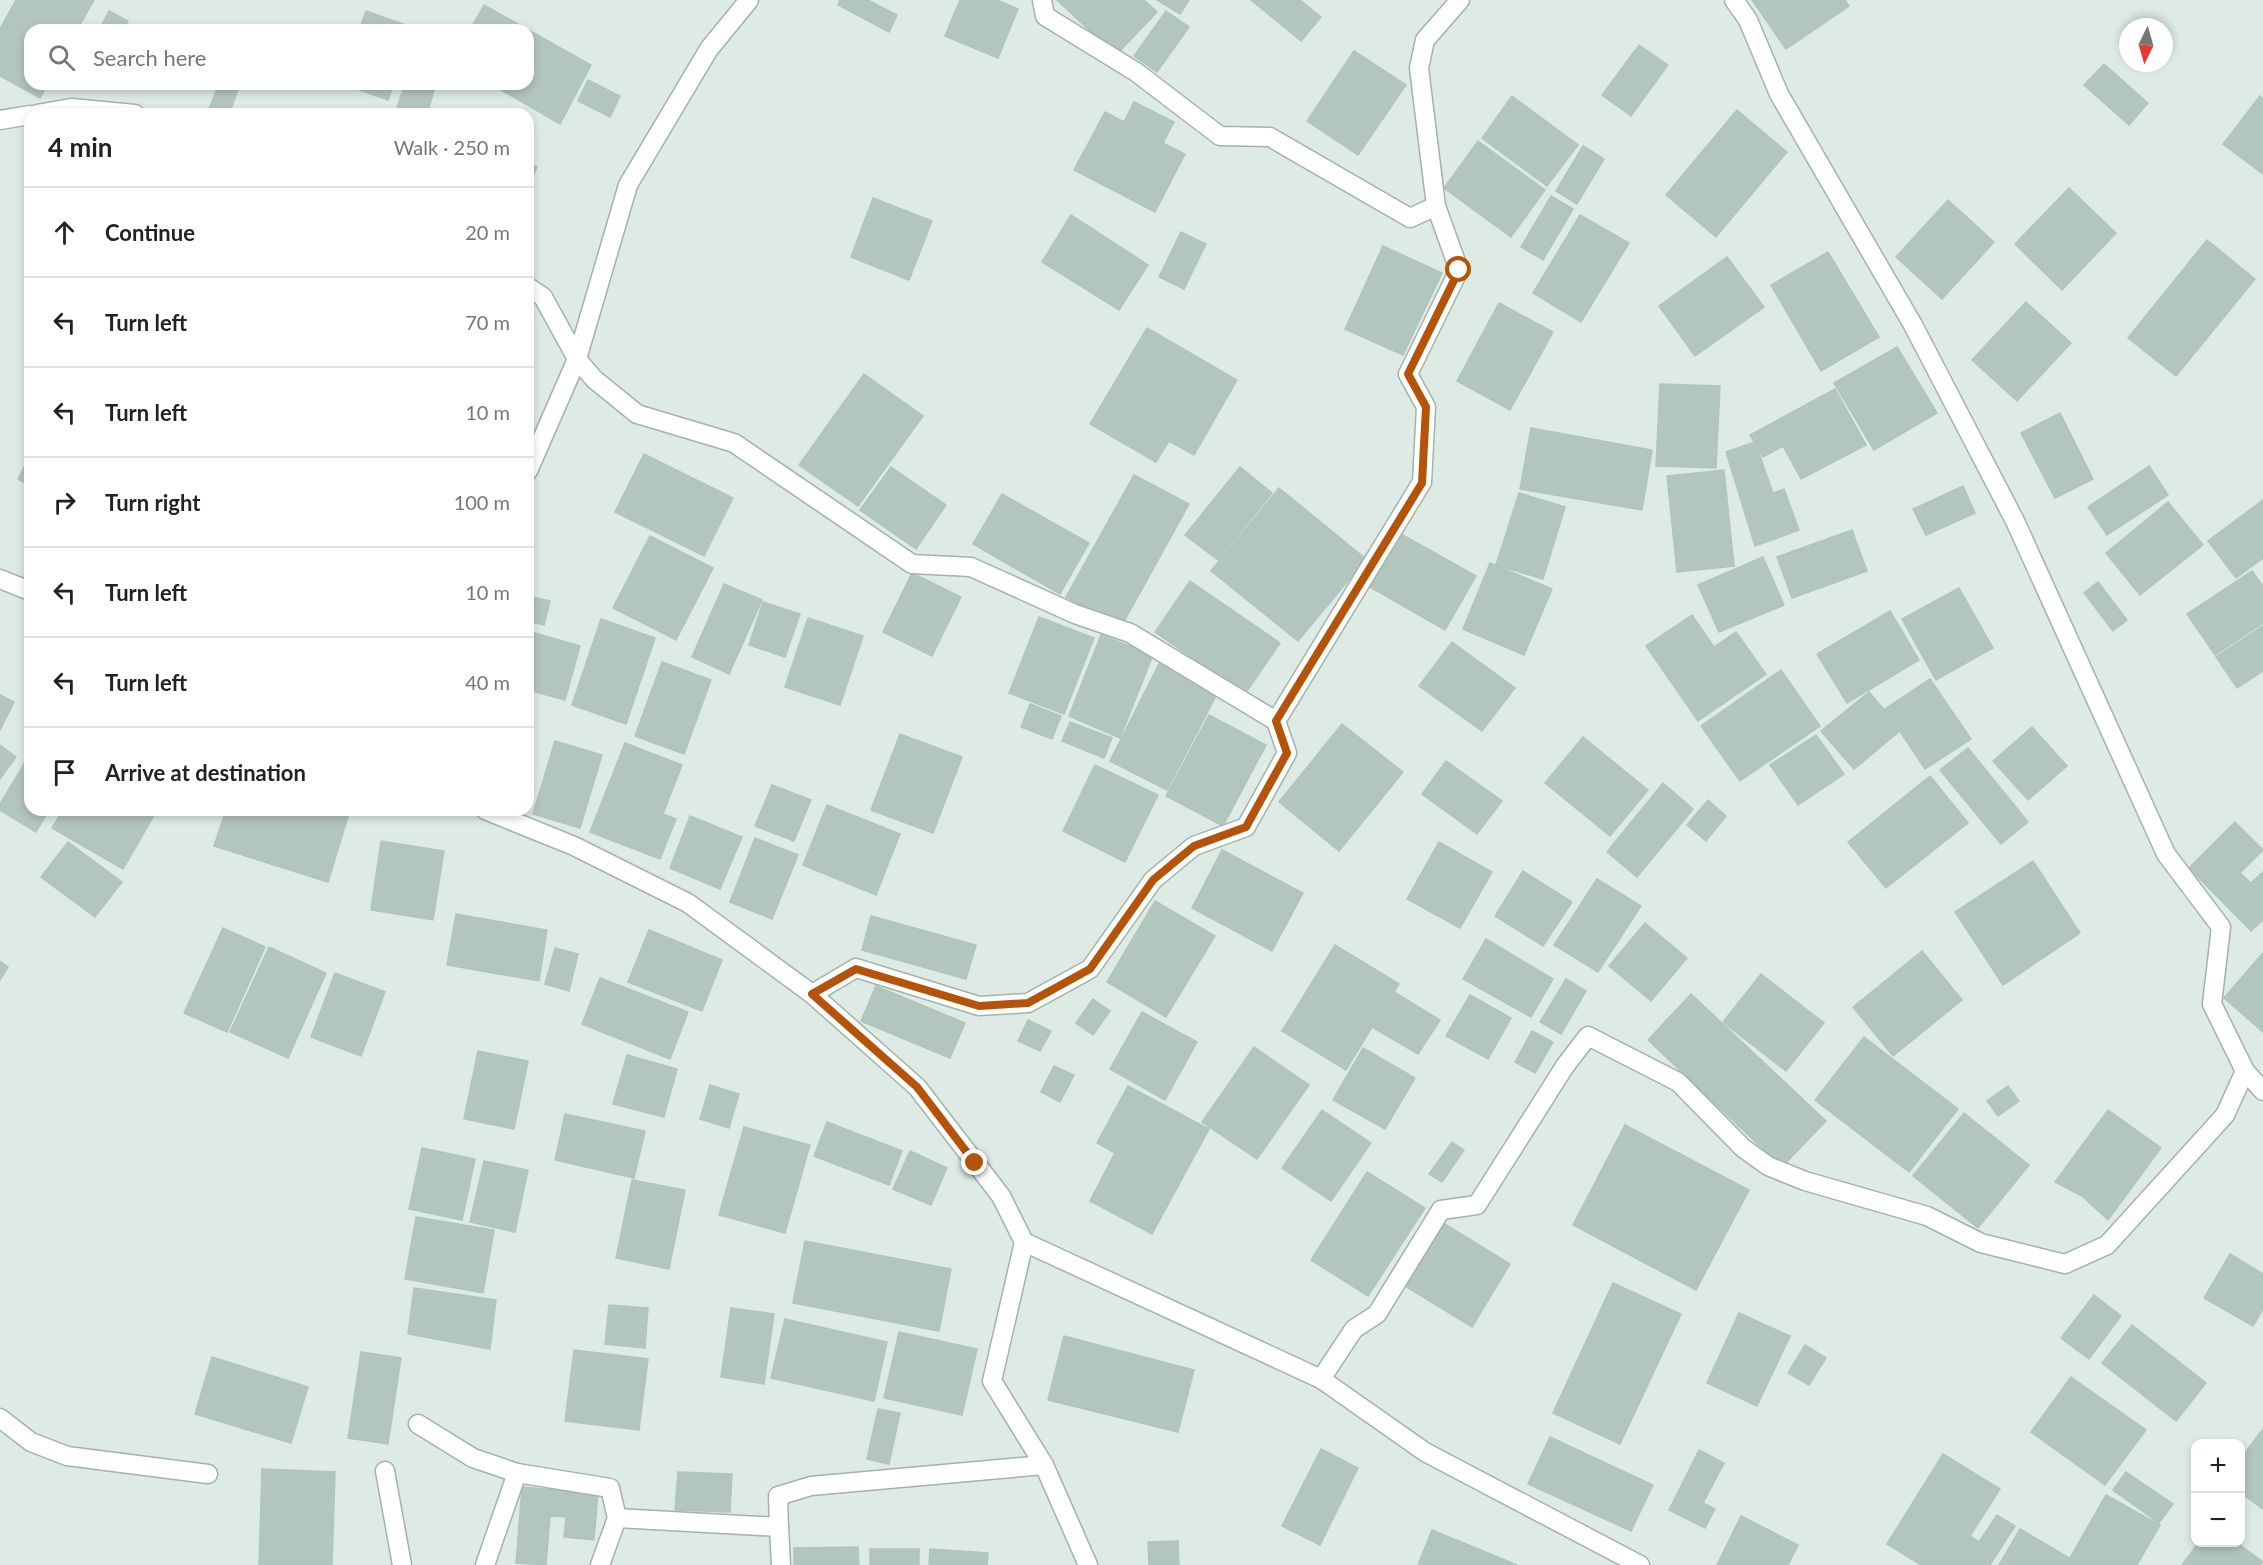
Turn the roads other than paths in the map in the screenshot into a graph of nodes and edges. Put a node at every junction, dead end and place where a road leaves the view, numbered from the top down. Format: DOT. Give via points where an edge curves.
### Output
graph roads {
  1 [pos="749,0"];
  2 [pos="1042,0"];
  3 [pos="1460,0"];
  4 [pos="1734,0"];
  5 [pos="24,116"];
  6 [pos="0,120"];
  7 [pos="1436,206"];
  8 [pos="534,291"];
  9 [pos="577,359"];
  10 [pos="534,457"];
  11 [pos="0,579"];
  12 [pos="24,589"];
  13 [pos="1276,721"];
  14 [pos="500,816"];
  15 [pos="812,994"];
  16 [pos="2245,1071"];
  17 [pos="2263,1091"];
  18 [pos="1024,1242"];
  19 [pos="1321,1379"];
  20 [pos="0,1418"];
  21 [pos="418,1424"];
  22 [pos="1044,1465"];
  23 [pos="385,1471"];
  24 [pos="517,1473"];
  25 [pos="208,1474"];
  26 [pos="617,1518"];
  27 [pos="779,1527"];
  28 [pos="402,1565"];
  29 [pos="485,1565"];
  30 [pos="600,1565"];
  31 [pos="781,1565"];
  32 [pos="1088,1565"];
  33 [pos="1640,1565"];
  1 -- 9 [label="street" via="710,49 628,185"];
  2 -- 7 [label="street" via="1045,16 1136,72 1220,136 1270,137 1410,218"];
  3 -- 7 [label="street" via="1425,40 1419,68"];
  4 -- 16 [label="street" via="1748,20 1779,94 1913,325 2015,521 2166,854 2221,927 2212,1004"];
  5 -- 6 [label="street"];
  7 -- 13 [label="street" via="1459,270 1408,374 1426,407 1422,483"];
  8 -- 9 [label="street" via="543,297"];
  9 -- 10 [label="street"];
  9 -- 13 [label="street" via="594,379 637,414 734,443 912,564 971,567 1075,614 1130,633"];
  11 -- 12 [label="street"];
  13 -- 15 [label="street" via="1287,753 1246,827 1194,846 1153,880 1090,969 1028,1003 979,1006 856,969"];
  14 -- 15 [label="street" via="574,846 688,903"];
  15 -- 18 [label="street" via="917,1087 1001,1196"];
  16 -- 17 [label="street"];
  16 -- 19 [label="street" via="2225,1115 2115,1237 2107,1245 2065,1264 1981,1243 1927,1216 1768,1166 1743,1148 1678,1082 1588,1036 1477,1205 1441,1210 1377,1314 1354,1329"];
  18 -- 19 [label="street"];
  18 -- 22 [label="street" via="992,1381"];
  19 -- 33 [label="street" via="1425,1452"];
  20 -- 25 [label="street" via="31,1442 67,1456"];
  21 -- 24 [label="street" via="473,1458"];
  22 -- 27 [label="street" via="811,1486 778,1496"];
  22 -- 32 [label="street"];
  23 -- 28 [label="street"];
  24 -- 26 [label="street" via="610,1488"];
  24 -- 29 [label="street"];
  26 -- 27 [label="street"];
  26 -- 30 [label="street"];
  27 -- 31 [label="street"];
}
